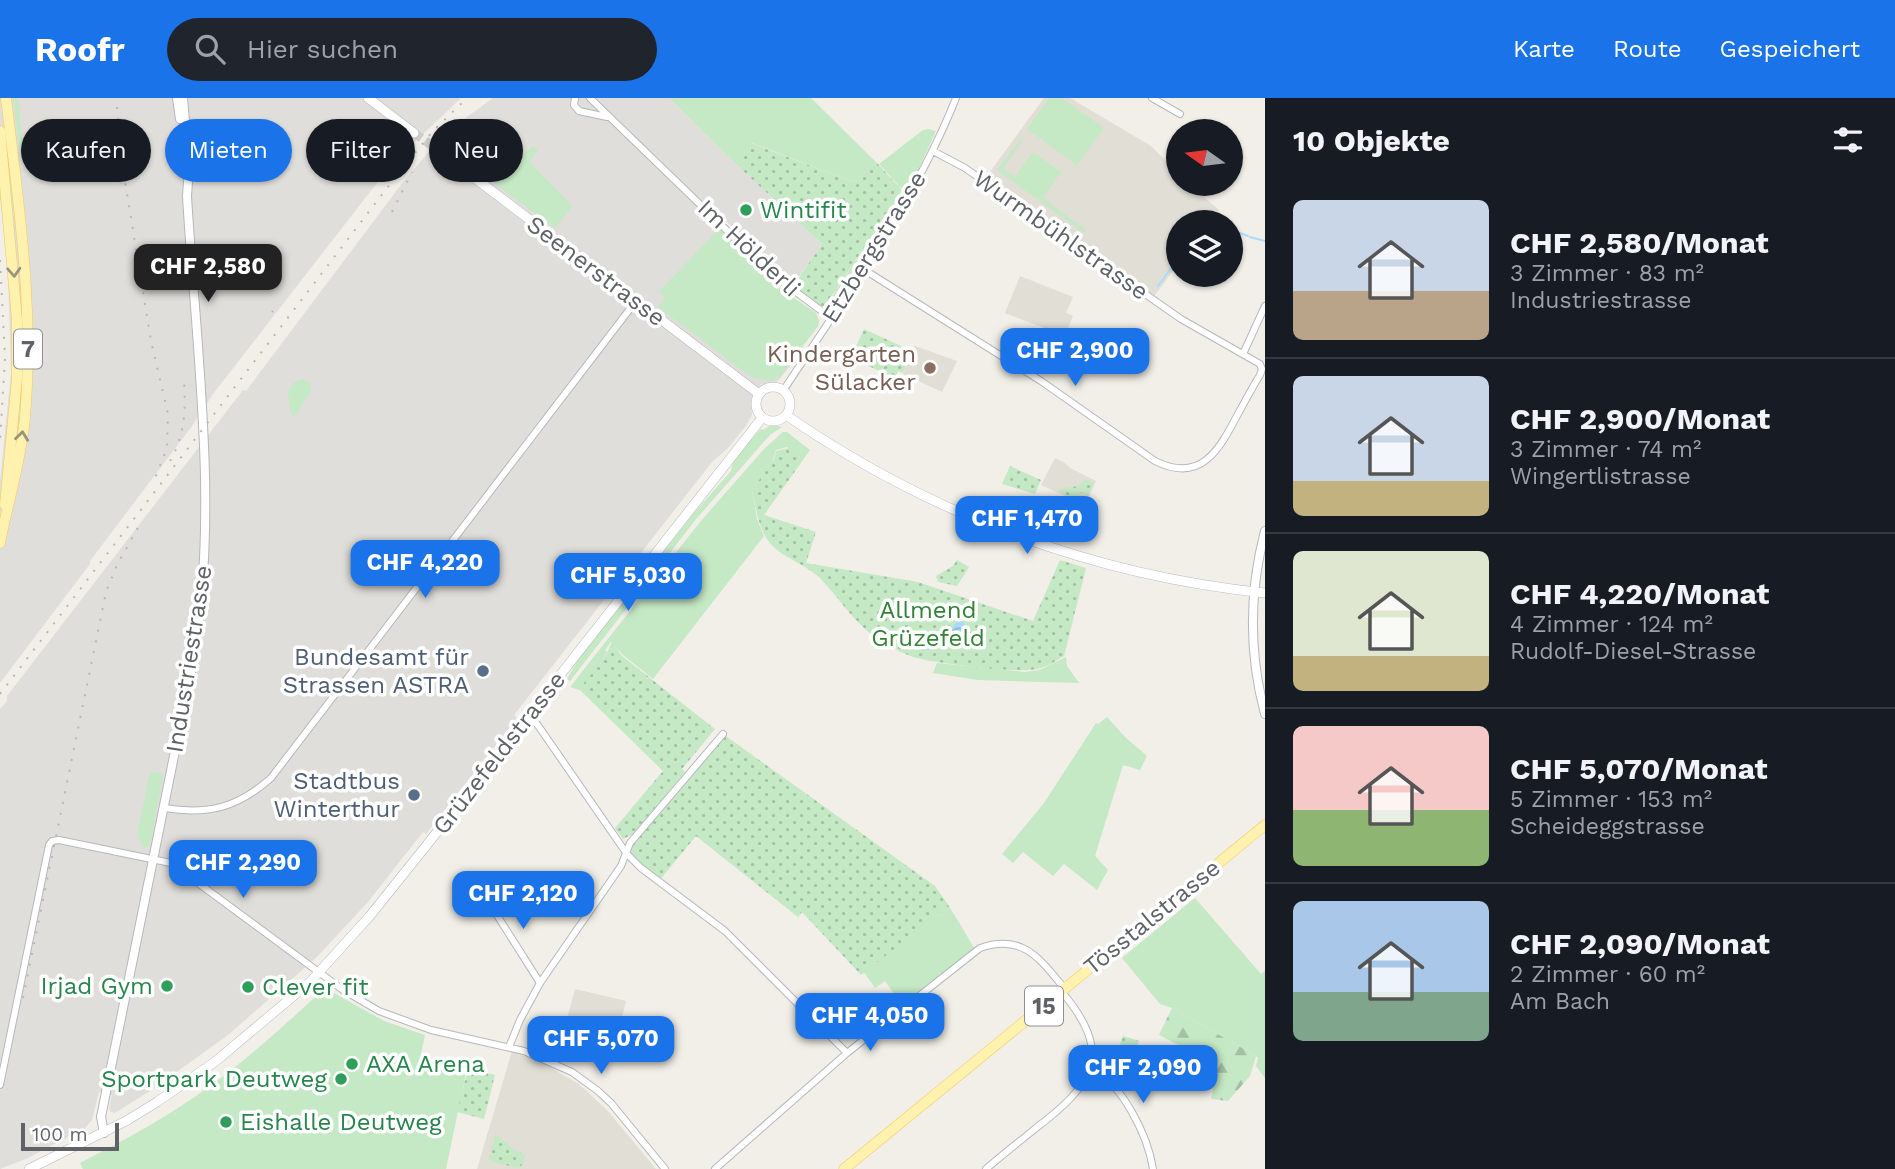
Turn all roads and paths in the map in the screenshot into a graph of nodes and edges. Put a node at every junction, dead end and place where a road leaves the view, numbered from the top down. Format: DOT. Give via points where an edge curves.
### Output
graph roads {
  1 [pos="6,98"];
  2 [pos="177,98"];
  3 [pos="183,98"];
  4 [pos="368,98"];
  5 [pos="575,98"];
  6 [pos="590,98"];
  7 [pos="956,98"];
  8 [pos="1152,98"];
  9 [pos="1180,114"];
  10 [pos="609,117"];
  11 [pos="180,119"];
  12 [pos="185,119"];
  13 [pos="396,119"];
  14 [pos="0,131"];
  15 [pos="933,151"];
  16 [pos="187,182"];
  17 [pos="478,182"];
  18 [pos="863,269"];
  19 [pos="636,301"];
  20 [pos="1265,306"];
  21 [pos="831,318"];
  22 [pos="1242,354"];
  23 [pos="783,391"];
  24 [pos="759,394"];
  25 [pos="786,415"];
  26 [pos="762,418"];
  27 [pos="3,526"];
  28 [pos="1265,531"];
  29 [pos="0,543"];
  30 [pos="1254,592"];
  31 [pos="1265,593"];
  32 [pos="1265,714"];
  33 [pos="528,716"];
  34 [pos="723,734"];
  35 [pos="164,808"];
  36 [pos="1265,825"];
  37 [pos="627,854"];
  38 [pos="153,860"];
  39 [pos="482,893"];
  40 [pos="319,972"];
  41 [pos="540,983"];
  42 [pos="1063,990"];
  43 [pos="0,1038"];
  44 [pos="9,1039"];
  45 [pos="509,1047"];
  46 [pos="847,1053"];
  47 [pos="1091,1068"];
  48 [pos="0,1085"];
  49 [pos="104,1133"];
  50 [pos="34,1168"];
  51 [pos="665,1169"];
  52 [pos="715,1169"];
  53 [pos="844,1169"];
  54 [pos="985,1169"];
  55 [pos="1153,1169"];
  27 -- 1 [label="main road, 7, one-way" via="20,455 29,346"];
  2 -- 11 [label="street, Industriestrasse"];
  3 -- 12 [label="street, Industriestrasse"];
  4 -- 13 [label="main road"];
  5 -- 10 [label="street, Im Hölderli" via="579,111"];
  6 -- 10 [label="street, Im Hölderli"];
  7 -- 15 [label="street, Etzbergstrasse"];
  8 -- 9 [label="street"];
  10 -- 21 [label="street, Im Hölderli" via="772,274"];
  14 -- 27 [label="main road, 7, one-way" via="17,320 17,378"];
  15 -- 18 [label="street, Etzbergstrasse"];
  15 -- 22 [label="street, Wurmbühlstrasse" via="965,168 1188,324"];
  16 -- 35 [label="street, Industriestrasse" via="206,547 196,646"];
  17 -- 19 [label="main road, Seenerstrasse"];
  18 -- 21 [label="street, Etzbergstrasse"];
  18 -- 22 [label="street, Wurmbühlstrasse" via="1041,381 1147,457 1173,468 1194,467 1216,453 1260,375 1260,364"];
  19 -- 24 [label="main road, Seenerstrasse"];
  19 -- 35 [label="street" via="271,778 253,795 232,805 208,810"];
  20 -- 22 [label="street"];
  21 -- 23 [label="street, Etzbergstrasse"];
  23 -- 24 [label="main road" via="768,388"];
  23 -- 25 [label="main road" via="789,404"];
  24 -- 26 [label="main road" via="756,404"];
  25 -- 26 [label="main road" via="777,421"];
  25 -- 30 [label="main road" via="895,482 1023,539 1147,575"];
  26 -- 33 [label="main road, Grüzefeldstrasse"];
  27 -- 29 [label="main road, 7"];
  28 -- 30 [label="street"];
  30 -- 31 [label="main road"];
  30 -- 32 [label="street" via="1253,643"];
  33 -- 37 [label="street"];
  33 -- 40 [label="main road, Grüzefeldstrasse" via="369,917"];
  34 -- 37 [label="street" via="631,843"];
  35 -- 38 [label="street, Industriestrasse"];
  36 -- 42 [label="main road, Tösstalstrasse / 15"];
  37 -- 41 [label="street"];
  37 -- 46 [label="street" via="725,931"];
  38 -- 40 [label="street" via="171,863"];
  38 -- 44 [label="street" via="51,842"];
  38 -- 49 [label="street, Industriestrasse" via="101,1117"];
  39 -- 41 [label="street"];
  40 -- 45 [label="street" via="394,1018"];
  40 -- 49 [label="main road, Grüzefeldstrasse" via="216,1060 158,1102"];
  41 -- 45 [label="street"];
  42 -- 46 [label="street" via="1036,955 1019,946 994,943 976,951"];
  42 -- 47 [label="street" via="1085,1023 1093,1054"];
  42 -- 53 [label="main road, Tösstalstrasse / 15"];
  43 -- 44 [label="street"];
  44 -- 48 [label="street"];
  45 -- 51 [label="street" via="557,1064 598,1090"];
  46 -- 52 [label="street"];
  47 -- 54 [label="street" via="1070,1101"];
  47 -- 55 [label="street" via="1128,1106 1150,1151"];
  49 -- 50 [label="main road, Grüzefeldstrasse"];
}
